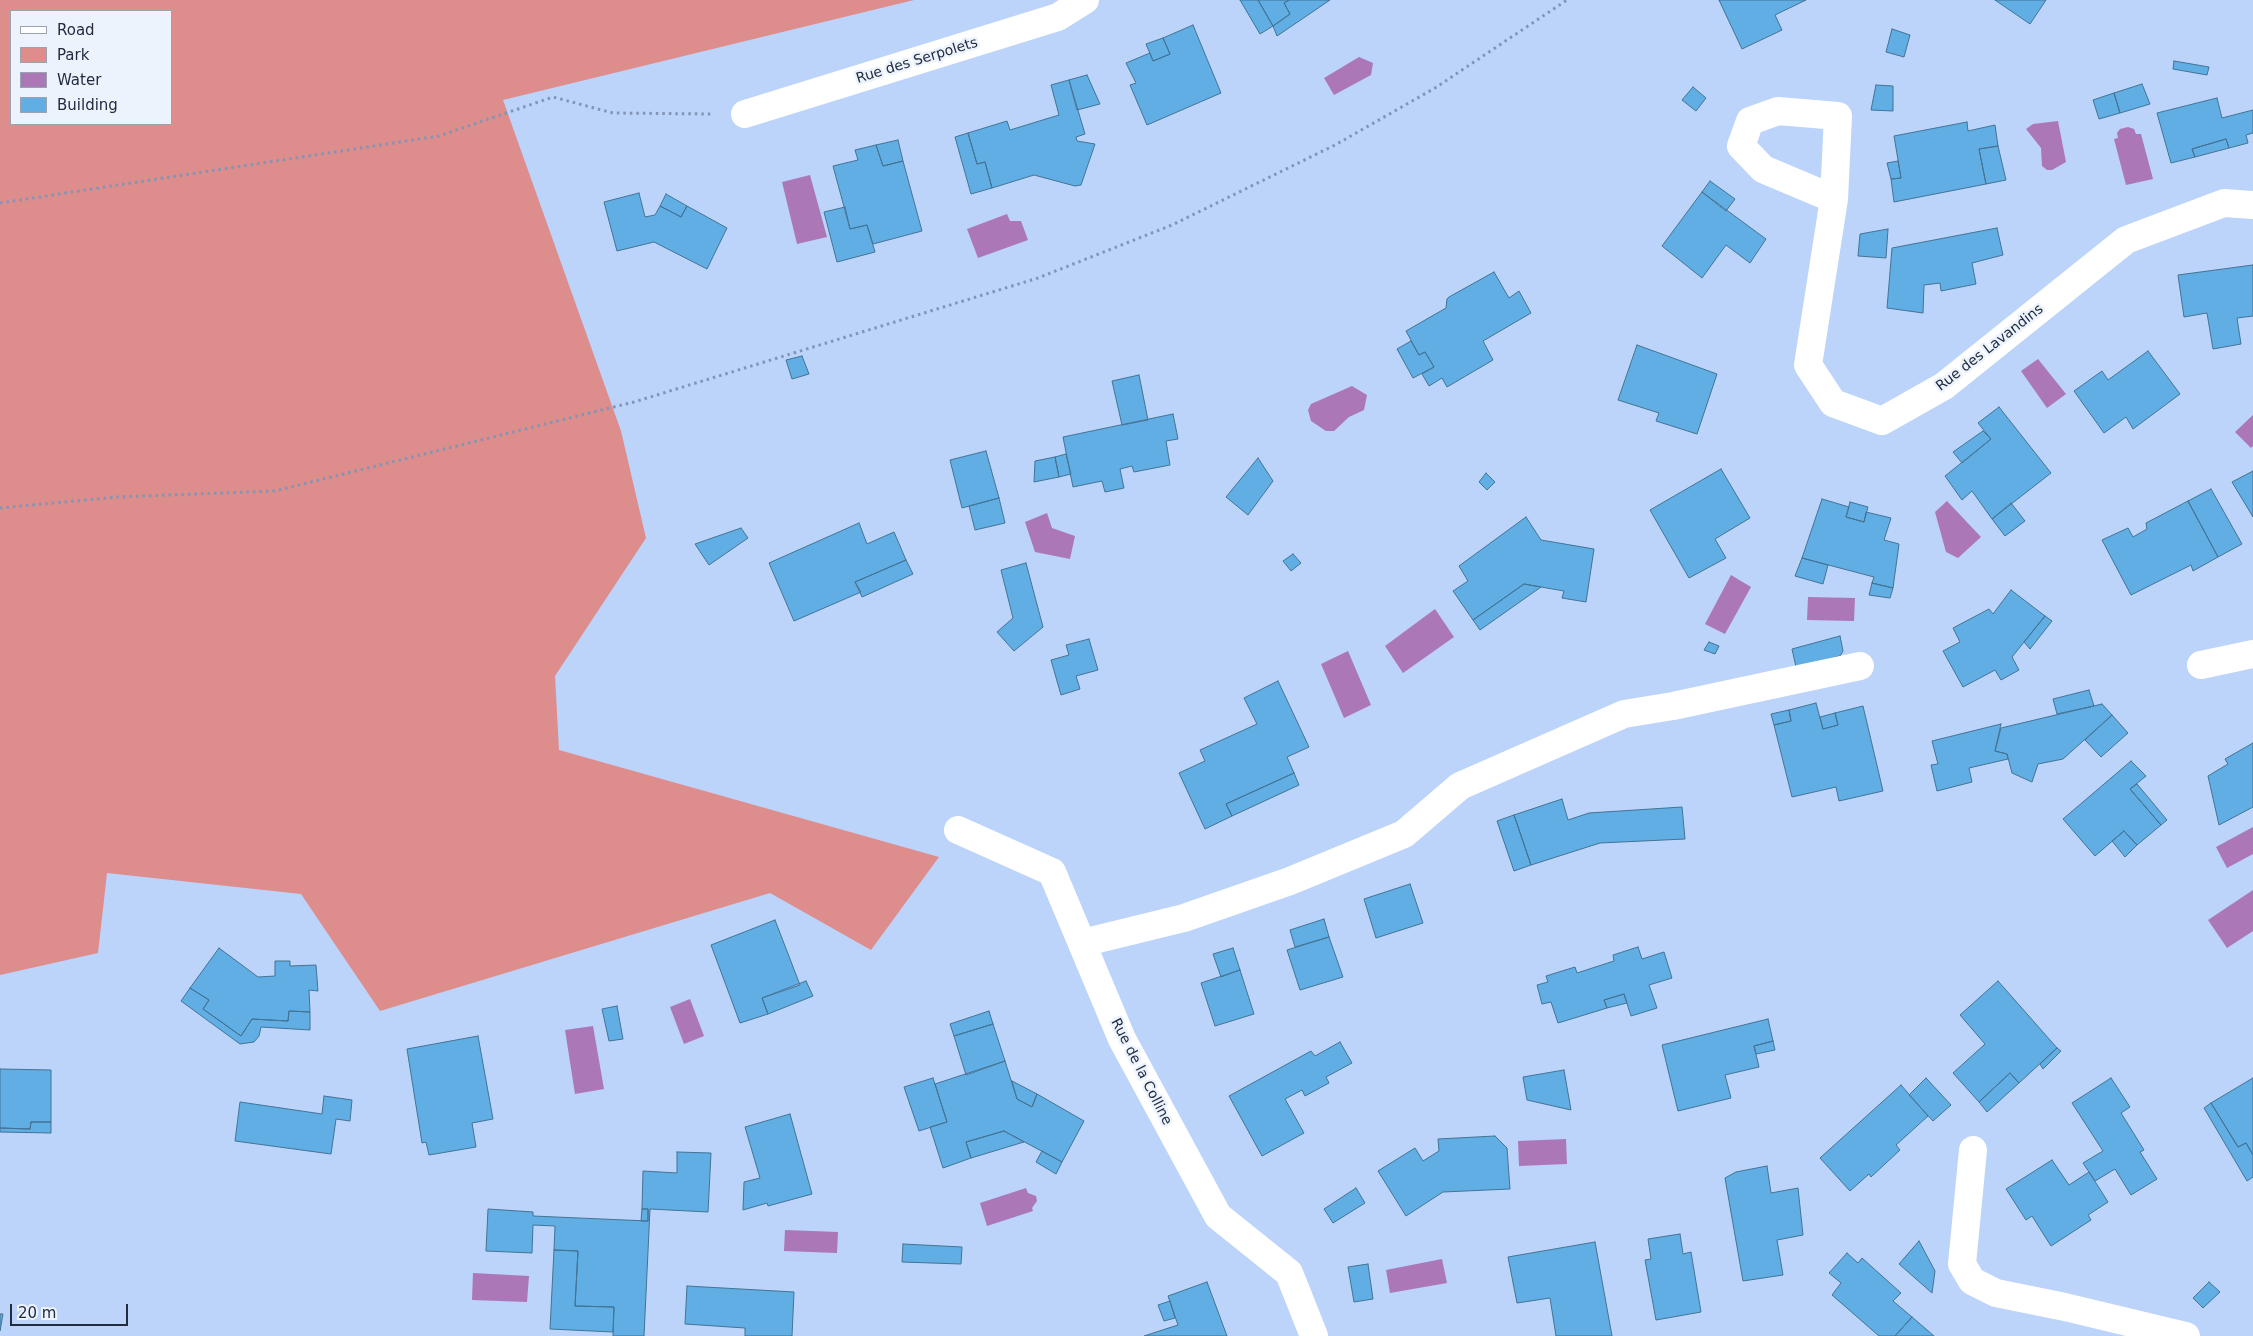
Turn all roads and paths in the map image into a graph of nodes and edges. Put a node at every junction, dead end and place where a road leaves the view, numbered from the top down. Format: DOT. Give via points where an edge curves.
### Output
graph roads {
  1 [pos="1085,0"];
  2 [pos="1566,0"];
  3 [pos="745,114"];
  4 [pos="1834,199"];
  5 [pos="0,203"];
  6 [pos="2253,205"];
  7 [pos="0,508"];
  8 [pos="2253,654"];
  9 [pos="2201,665"];
  10 [pos="1860,666"];
  11 [pos="958,830"];
  12 [pos="1082,944"];
  13 [pos="1973,1150"];
  14 [pos="1314,1336"];
  15 [pos="2186,1336"];
  1 -- 3 [label="street, Rue des Serpolets" via="1058,17"];
  2 -- 7 [label="path" via="1435,88 1335,145 1172,225 1038,278 634,402 275,491 117,497"];
  3 -- 5 [label="path" via="614,113 553,97 439,136"];
  4 -- 6 [label="street, Rue des Lavandins" via="1808,365 1833,403 1882,421 1944,386 2126,240 2224,203"];
  8 -- 9 [label="street"];
  10 -- 12 [label="street" via="1624,714 1460,786 1404,834 1290,881 1193,915"];
  11 -- 12 [label="street, Rue de la Colline" via="1052,872"];
  12 -- 14 [label="street, Rue de la Colline" via="1122,1039 1218,1216 1289,1272"];
  13 -- 15 [label="street" via="1962,1264 1972,1281 1996,1293"];
}
